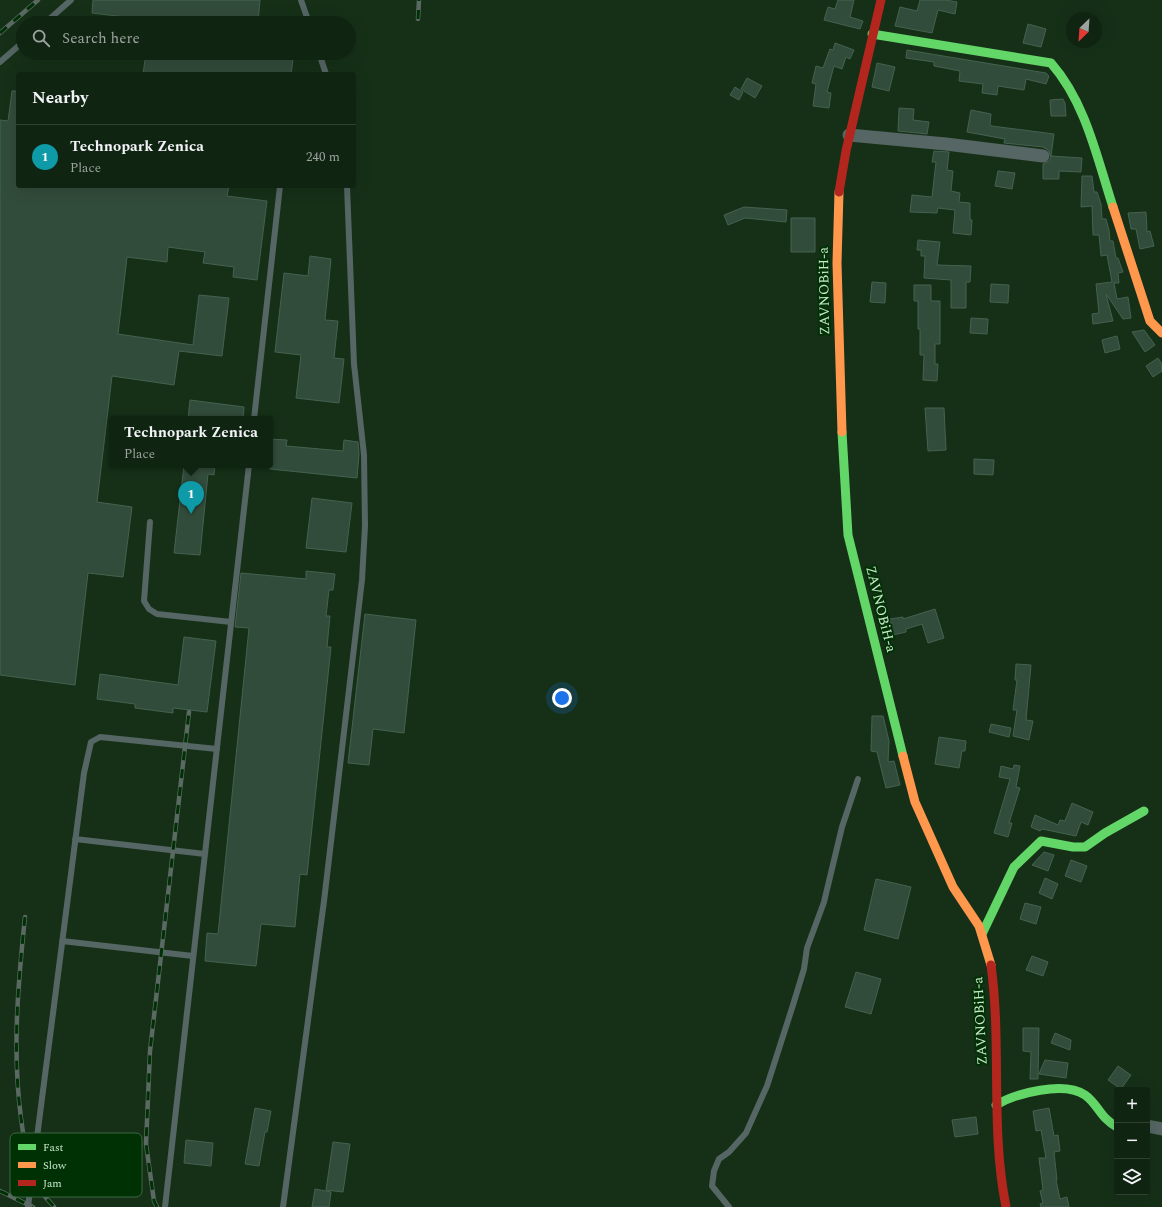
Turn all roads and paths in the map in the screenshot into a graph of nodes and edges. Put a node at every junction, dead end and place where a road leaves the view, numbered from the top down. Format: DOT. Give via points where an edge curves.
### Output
graph roads {
  1 [pos="71,0"];
  2 [pos="301,0"];
  3 [pos="881,0"];
  4 [pos="53,16"];
  5 [pos="307,16"];
  6 [pos="872,34"];
  7 [pos="16,48"];
  8 [pos="321,60"];
  9 [pos="0,62"];
  10 [pos="325,72"];
  11 [pos="849,135"];
  12 [pos="1043,156"];
  13 [pos="280,188"];
  14 [pos="346,188"];
  15 [pos="1162,333"];
  16 [pos="254,416"];
  17 [pos="249,468"];
  18 [pos="150,522"];
  19 [pos="231,622"];
  20 [pos="217,749"];
  21 [pos="858,778"];
  22 [pos="1144,811"];
  23 [pos="75,840"];
  24 [pos="205,854"];
  25 [pos="982,934"];
  26 [pos="62,941"];
  27 [pos="193,956"];
  28 [pos="996,1105"];
  29 [pos="1114,1125"];
  30 [pos="1150,1127"];
  31 [pos="1162,1129"];
  32 [pos="37,1133"];
  33 [pos="29,1197"];
  34 [pos="28,1207"];
  35 [pos="165,1207"];
  36 [pos="283,1207"];
  37 [pos="729,1207"];
  38 [pos="1006,1207"];
  1 -- 4 [label="lane"];
  2 -- 5 [label="lane"];
  3 -- 6 [label="main road, ZAVNOBiH-a"];
  6 -- 11 [label="main road, ZAVNOBiH-a"];
  6 -- 15 [label="main road" via="1051,63 1081,109 1150,321"];
  7 -- 9 [label="lane"];
  8 -- 10 [label="lane"];
  11 -- 12 [label="street"];
  11 -- 25 [label="main road, ZAVNOBiH-a" via="838,200 837,262 839,362 848,535 915,802 953,887"];
  13 -- 16 [label="lane"];
  14 -- 36 [label="lane" via="354,364 364,455 365,526 362,572 324,901"];
  17 -- 19 [label="lane"];
  18 -- 19 [label="lane" via="144,601 149,609 157,614"];
  19 -- 20 [label="lane"];
  20 -- 23 [label="lane" via="100,737 91,742"];
  20 -- 24 [label="lane"];
  21 -- 37 [label="lane" via="842,827 824,902 807,948 804,969 767,1086 746,1133 729,1152 719,1158 714,1171 712,1186"];
  22 -- 25 [label="main road" via="1085,847 1041,841 1014,867"];
  23 -- 24 [label="lane"];
  23 -- 26 [label="lane"];
  24 -- 27 [label="lane"];
  25 -- 28 [label="main road, ZAVNOBiH-a" via="990,959 995,996"];
  26 -- 27 [label="lane"];
  26 -- 32 [label="lane"];
  27 -- 35 [label="lane"];
  28 -- 29 [label="main road" via="1011,1097 1055,1089 1072,1090 1085,1094 1103,1118"];
  28 -- 38 [label="main road, ZAVNOBiH-a" via="1002,1187"];
  30 -- 31 [label="street"];
  33 -- 34 [label="lane"];
}
